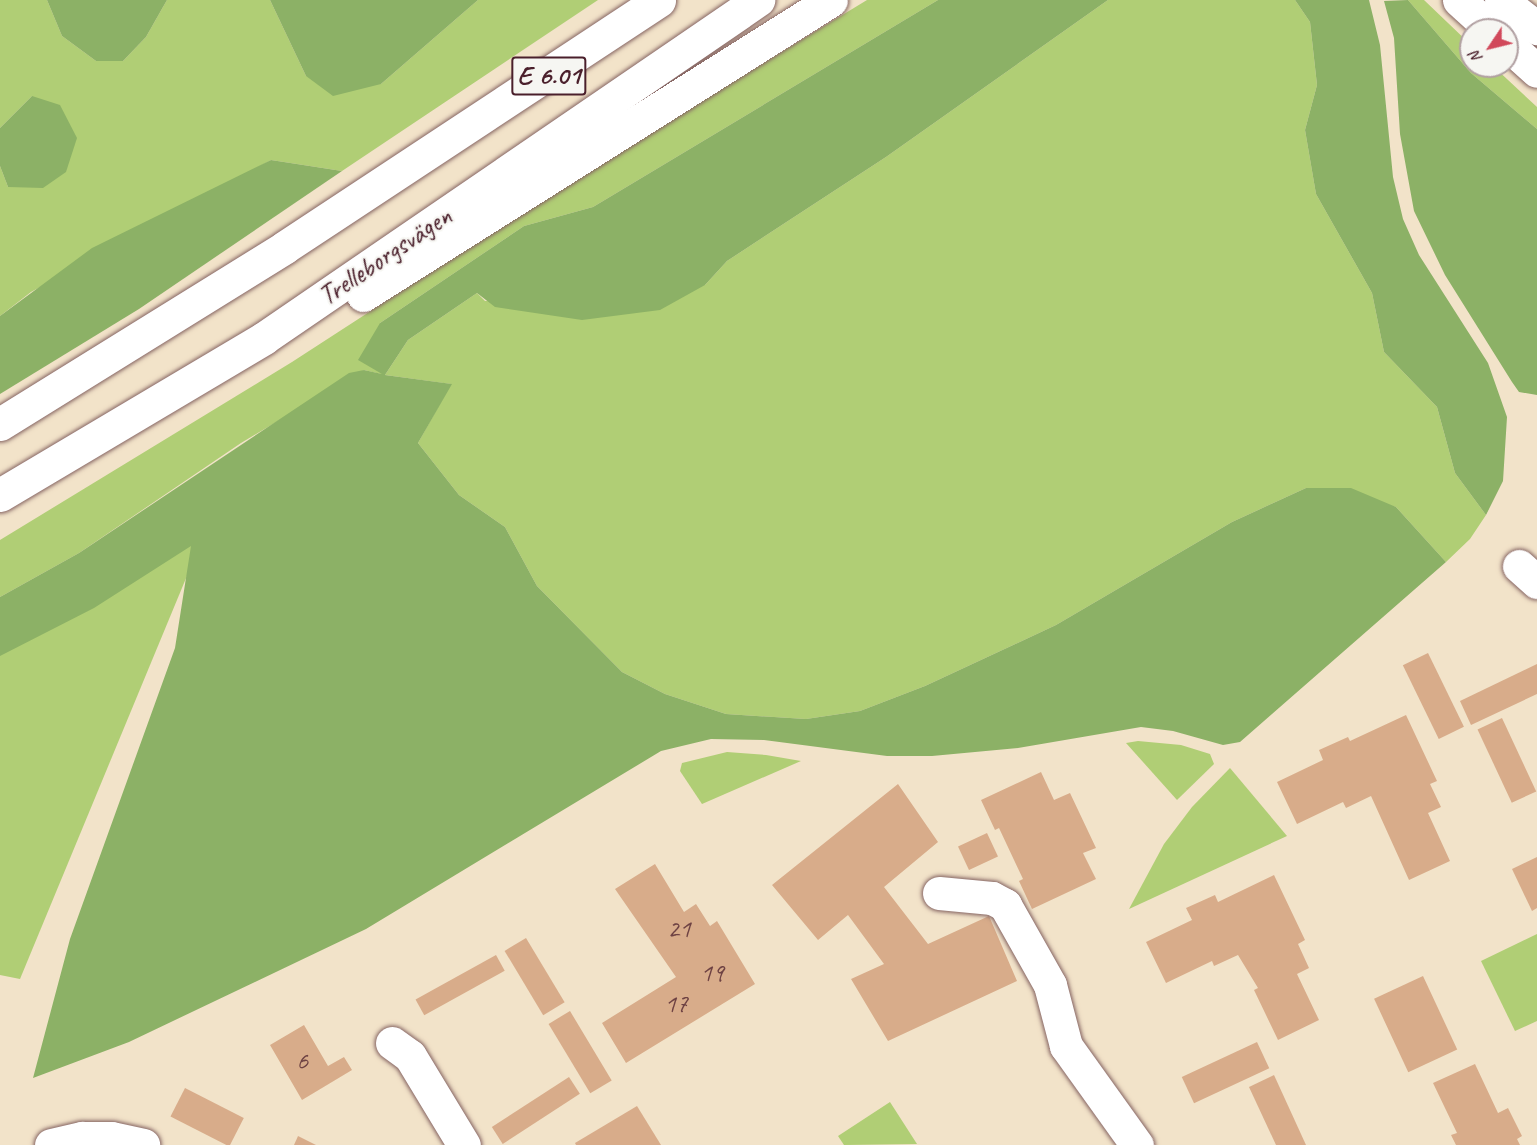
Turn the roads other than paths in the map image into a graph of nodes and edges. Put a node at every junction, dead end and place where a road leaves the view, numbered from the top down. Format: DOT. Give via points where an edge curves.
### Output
graph roads {
  1 [pos="619,0"];
  2 [pos="659,0"];
  3 [pos="758,0"];
  4 [pos="831,0"];
  5 [pos="1459,0"];
  6 [pos="1501,0"];
  7 [pos="1479,18"];
  8 [pos="1537,28"];
  9 [pos="1519,55"];
  10 [pos="1537,71"];
  11 [pos="437,149"];
  12 [pos="264,338"];
  13 [pos="0,424"];
  14 [pos="0,495"];
  15 [pos="939,893"];
  16 [pos="392,1043"];
  17 [pos="51,1145"];
  18 [pos="143,1145"];
  19 [pos="464,1145"];
  20 [pos="1137,1145"];
  1 -- 11 [label="main road" via="503,85"];
  2 -- 11 [label="main road, E 6.01"];
  3 -- 12 [label="main road, Trelleborgsvägen"];
  4 -- 12 [label="main road" via="392,279 324,316"];
  5 -- 7 [label="main road"];
  6 -- 8 [label="main road"];
  9 -- 10 [label="main road"];
  11 -- 13 [label="main road"];
  12 -- 14 [label="main road, Trelleborgsvägen"];
  15 -- 20 [label="main road" via="992,898 1005,905 1050,985 1066,1046"];
  16 -- 19 [label="main road" via="410,1056"];
  17 -- 18 [label="main road" via="82,1138"];
}
